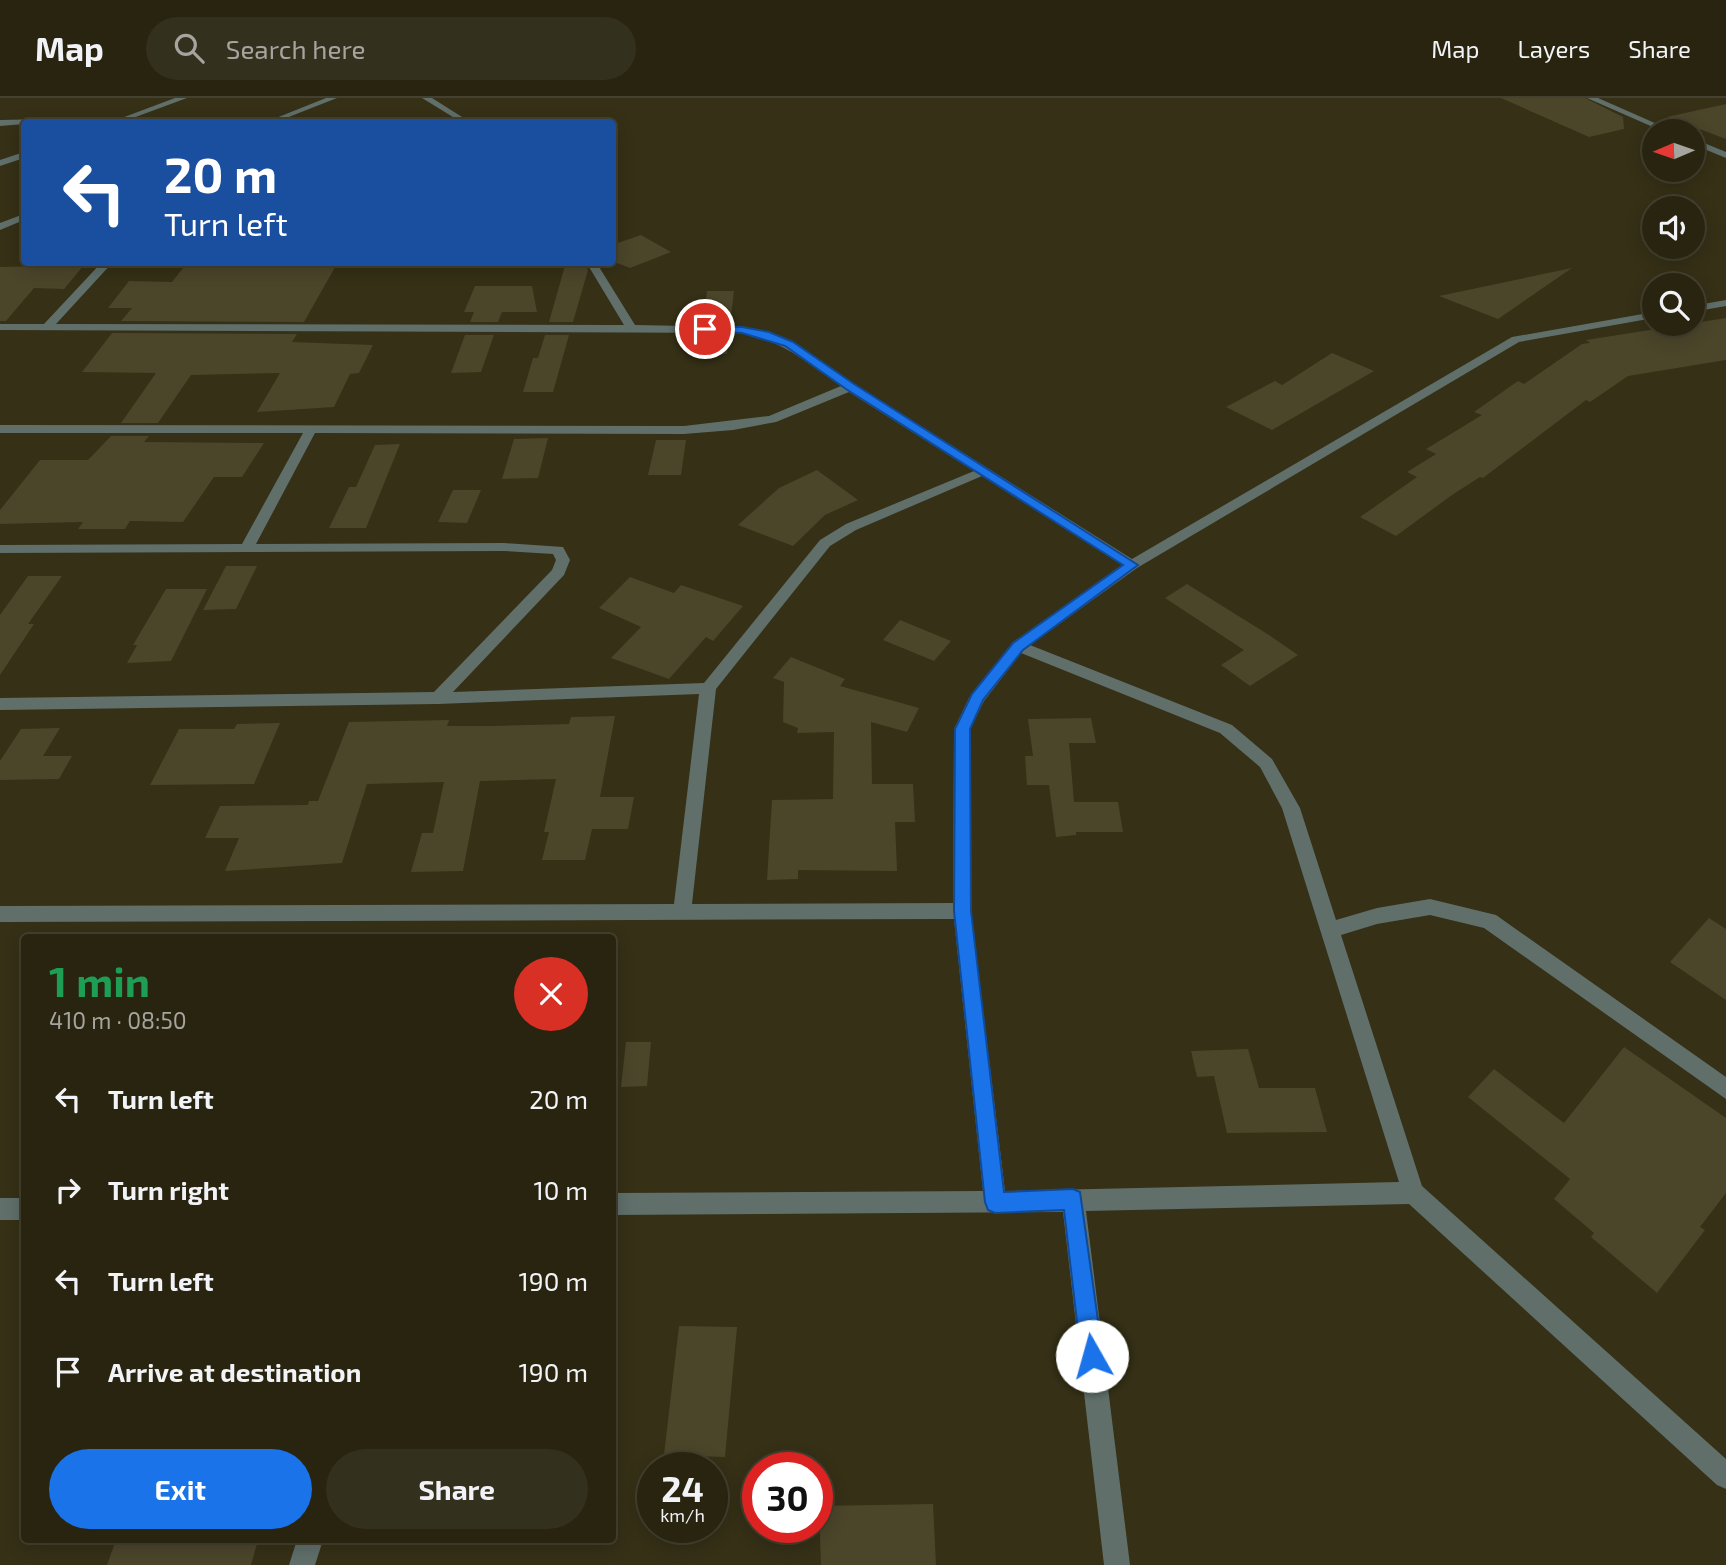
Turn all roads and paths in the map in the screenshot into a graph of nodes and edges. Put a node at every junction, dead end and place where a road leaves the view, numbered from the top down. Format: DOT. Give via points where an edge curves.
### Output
graph roads {
  1 [pos="183,98"];
  2 [pos="333,98"];
  3 [pos="426,98"];
  4 [pos="1591,98"];
  5 [pos="124,119"];
  6 [pos="278,119"];
  7 [pos="461,119"];
  8 [pos="1642,120"];
  9 [pos="0,123"];
  10 [pos="21,123"];
  11 [pos="1705,146"];
  12 [pos="1726,155"];
  13 [pos="21,156"];
  14 [pos="0,163"];
  15 [pos="21,218"];
  16 [pos="0,227"];
  17 [pos="104,266"];
  18 [pos="593,266"];
  19 [pos="1726,303"];
  20 [pos="1705,307"];
  21 [pos="1642,317"];
  22 [pos="0,327"];
  23 [pos="47,327"];
  24 [pos="632,328"];
  25 [pos="850,387"];
  26 [pos="0,429"];
  27 [pos="311,430"];
  28 [pos="984,471"];
  29 [pos="247,548"];
  30 [pos="0,549"];
  31 [pos="1132,565"];
  32 [pos="1018,646"];
  33 [pos="708,688"];
  34 [pos="438,698"];
  35 [pos="0,704"];
  36 [pos="962,911"];
  37 [pos="682,913"];
  38 [pos="0,914"];
  39 [pos="1329,930"];
  40 [pos="1726,1089"];
  41 [pos="1413,1193"];
  42 [pos="1073,1199"];
  43 [pos="995,1202"];
  44 [pos="616,1204"];
  45 [pos="0,1209"];
  46 [pos="21,1209"];
  47 [pos="1726,1476"];
  48 [pos="309,1543"];
  49 [pos="303,1565"];
  50 [pos="1117,1565"];
  1 -- 5 [label="street"];
  2 -- 6 [label="street"];
  3 -- 7 [label="street"];
  4 -- 8 [label="street"];
  9 -- 10 [label="street"];
  11 -- 12 [label="street"];
  13 -- 14 [label="street"];
  15 -- 16 [label="street"];
  17 -- 23 [label="street"];
  18 -- 24 [label="street"];
  19 -- 20 [label="street"];
  21 -- 31 [label="street" via="1516,339"];
  22 -- 23 [label="street"];
  23 -- 24 [label="street"];
  24 -- 25 [label="street" via="766,334 789,344"];
  25 -- 27 [label="street" via="772,419 733,426"];
  25 -- 28 [label="street"];
  26 -- 27 [label="street"];
  27 -- 29 [label="street"];
  28 -- 31 [label="street"];
  28 -- 33 [label="street" via="851,527 825,543"];
  29 -- 30 [label="street"];
  29 -- 34 [label="street" via="558,550 563,560 559,572"];
  31 -- 32 [label="street"];
  32 -- 36 [label="street" via="977,698 962,729"];
  32 -- 39 [label="street" via="1226,729 1266,763 1291,808"];
  33 -- 34 [label="street"];
  33 -- 37 [label="street"];
  34 -- 35 [label="street"];
  36 -- 37 [label="street"];
  36 -- 43 [label="street"];
  37 -- 38 [label="street"];
  39 -- 40 [label="street" via="1430,907 1489,921"];
  39 -- 41 [label="street"];
  41 -- 42 [label="street"];
  41 -- 47 [label="street"];
  42 -- 43 [label="street"];
  42 -- 50 [label="street"];
  43 -- 44 [label="street"];
  45 -- 46 [label="street"];
  48 -- 49 [label="street"];
}
